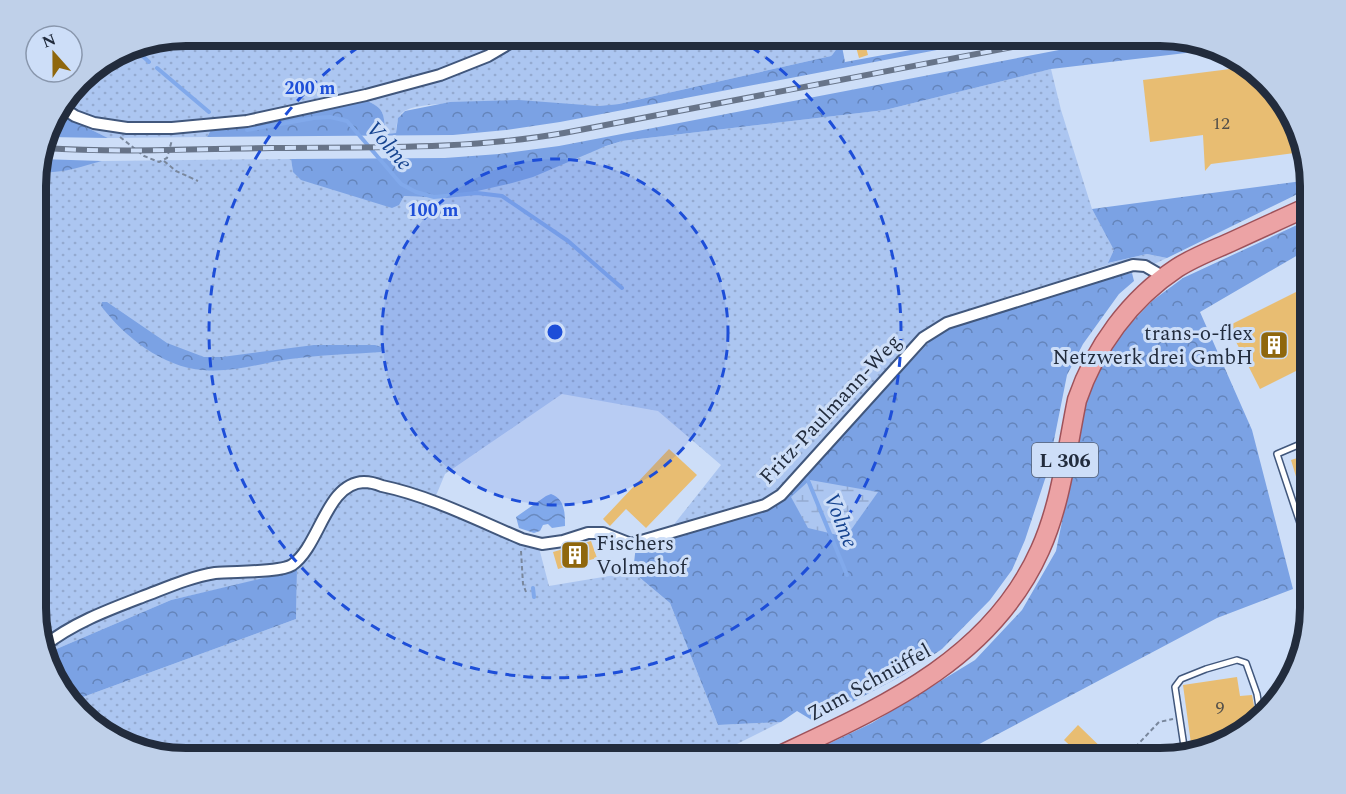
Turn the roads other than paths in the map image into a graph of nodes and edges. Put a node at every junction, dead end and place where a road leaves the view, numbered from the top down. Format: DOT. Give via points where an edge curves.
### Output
graph roads {
  1 [pos="504,47"];
  2 [pos="68,112"];
  3 [pos="1299,211"];
  4 [pos="1164,277"];
  5 [pos="1299,445"];
  6 [pos="1299,520"];
  7 [pos="50,641"];
  8 [pos="1258,706"];
  9 [pos="1184,745"];
  10 [pos="783,747"];
  1 -- 2 [label="street" via="464,66 366,95 247,121 172,128 115,127"];
  3 -- 4 [label="main road, Zum Schnüffel / L 306" via="1205,253"];
  4 -- 7 [label="street, Fritz-Paulmann-Weg" via="1145,266 1133,265 947,322 923,338 781,495 765,505 631,544 588,533 542,544 405,490 364,482 350,485 337,496 305,551 291,565 274,570 215,573 180,582 63,631"];
  4 -- 10 [label="main road, Zum Schnüffel / L 306" via="1121,320 1087,374 1077,400 1054,513 1041,549 1006,609 952,662 912,688 861,716"];
  5 -- 6 [label="lane" via="1277,454"];
  8 -- 9 [label="lane" via="1246,663 1237,660 1181,679 1175,687"];
}
